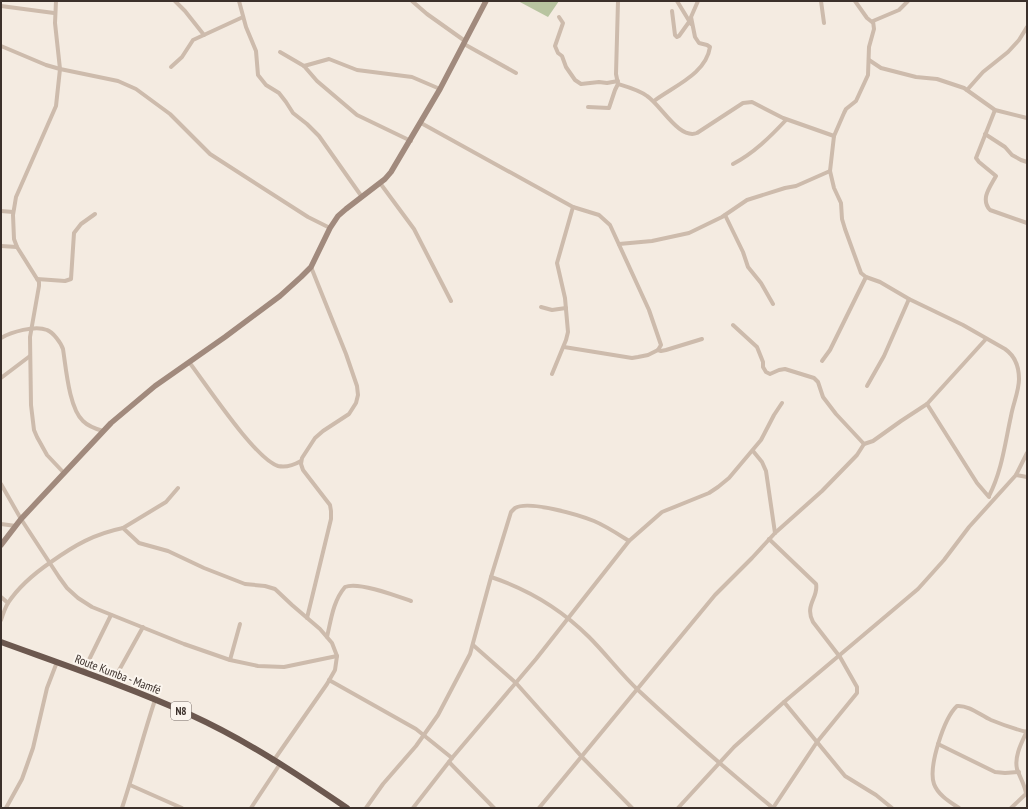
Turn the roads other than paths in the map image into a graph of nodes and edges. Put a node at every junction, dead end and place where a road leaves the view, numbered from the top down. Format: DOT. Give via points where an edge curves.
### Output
graph roads {
  1 [pos="56,1"];
  2 [pos="175,1"];
  3 [pos="239,1"];
  4 [pos="412,1"];
  5 [pos="486,1"];
  6 [pos="618,1"];
  7 [pos="676,1"];
  8 [pos="698,1"];
  9 [pos="821,1"];
  10 [pos="855,1"];
  11 [pos="908,1"];
  12 [pos="1,6"];
  13 [pos="672,11"];
  14 [pos="54,13"];
  15 [pos="243,17"];
  16 [pos="559,17"];
  17 [pos="872,22"];
  18 [pos="824,23"];
  19 [pos="691,24"];
  20 [pos="1027,27"];
  21 [pos="204,35"];
  22 [pos="465,42"];
  23 [pos="1,46"];
  24 [pos="280,52"];
  25 [pos="869,60"];
  26 [pos="304,66"];
  27 [pos="171,67"];
  28 [pos="60,69"];
  29 [pos="516,73"];
  30 [pos="618,83"];
  31 [pos="440,89"];
  32 [pos="968,90"];
  33 [pos="654,101"];
  34 [pos="588,107"];
  35 [pos="995,110"];
  36 [pos="1027,118"];
  37 [pos="786,120"];
  38 [pos="421,123"];
  39 [pos="985,134"];
  40 [pos="834,136"];
  41 [pos="410,141"];
  42 [pos="1027,162"];
  43 [pos="733,164"];
  44 [pos="830,171"];
  45 [pos="380,183"];
  46 [pos="362,197"];
  47 [pos="573,207"];
  48 [pos="1,212"];
  49 [pos="13,212"];
  50 [pos="95,214"];
  51 [pos="725,215"];
  52 [pos="1027,223"];
  53 [pos="330,228"];
  54 [pos="620,244"];
  55 [pos="1,246"];
  56 [pos="17,247"];
  57 [pos="311,267"];
  58 [pos="866,277"];
  59 [pos="37,279"];
  60 [pos="909,299"];
  61 [pos="450,301"];
  62 [pos="773,304"];
  63 [pos="541,307"];
  64 [pos="566,308"];
  65 [pos="733,325"];
  66 [pos="30,329"];
  67 [pos="1,338"];
  68 [pos="702,339"];
  69 [pos="986,339"];
  70 [pos="564,347"];
  71 [pos="658,350"];
  72 [pos="30,356"];
  73 [pos="822,361"];
  74 [pos="189,362"];
  75 [pos="552,374"];
  76 [pos="1,378"];
  77 [pos="866,386"];
  78 [pos="782,403"];
  79 [pos="927,404"];
  80 [pos="103,432"];
  81 [pos="864,444"];
  82 [pos="753,451"];
  83 [pos="1027,453"];
  84 [pos="301,461"];
  85 [pos="64,473"];
  86 [pos="1016,475"];
  87 [pos="1027,477"];
  88 [pos="1,484"];
  89 [pos="178,488"];
  90 [pos="989,496"];
  91 [pos="992,501"];
  92 [pos="21,519"];
  93 [pos="1,524"];
  94 [pos="16,526"];
  95 [pos="123,528"];
  96 [pos="775,533"];
  97 [pos="769,539"];
  98 [pos="629,541"];
  99 [pos="1,545"];
  100 [pos="49,563"];
  101 [pos="491,577"];
  102 [pos="1,597"];
  103 [pos="411,601"];
  104 [pos="8,603"];
  105 [pos="111,615"];
  106 [pos="307,618"];
  107 [pos="569,619"];
  108 [pos="1,620"];
  109 [pos="240,624"];
  110 [pos="143,627"];
  111 [pos="328,637"];
  112 [pos="1,642"];
  113 [pos="473,645"];
  114 [pos="337,656"];
  115 [pos="840,657"];
  116 [pos="230,660"];
  117 [pos="57,662"];
  118 [pos="83,672"];
  119 [pos="329,680"];
  120 [pos="112,683"];
  121 [pos="516,683"];
  122 [pos="637,689"];
  123 [pos="155,700"];
  124 [pos="784,702"];
  125 [pos="1027,731"];
  126 [pos="424,735"];
  127 [pos="818,742"];
  128 [pos="938,744"];
  129 [pos="581,756"];
  130 [pos="452,758"];
  131 [pos="274,760"];
  132 [pos="449,762"];
  133 [pos="719,763"];
  134 [pos="280,764"];
  135 [pos="1019,772"];
  136 [pos="130,785"];
  137 [pos="1026,793"];
  138 [pos="887,804"];
  139 [pos="344,807"];
  140 [pos="6,808"];
  141 [pos="122,808"];
  142 [pos="182,808"];
  143 [pos="251,808"];
  144 [pos="366,808"];
  145 [pos="413,808"];
  146 [pos="494,808"];
  147 [pos="539,808"];
  148 [pos="632,808"];
  149 [pos="678,808"];
  150 [pos="884,808"];
  151 [pos="892,808"];
  152 [pos="959,808"];
  153 [pos="1011,808"];
  1 -- 14 [label="street"];
  2 -- 21 [label="street"];
  3 -- 15 [label="street"];
  4 -- 22 [label="street"];
  5 -- 22 [label="main road"];
  6 -- 30 [label="street"];
  7 -- 19 [label="street"];
  8 -- 19 [label="street" via="691,17"];
  9 -- 18 [label="street"];
  10 -- 17 [label="street"];
  11 -- 17 [label="street" via="901,9"];
  12 -- 14 [label="street"];
  13 -- 19 [label="street" via="677,37"];
  14 -- 28 [label="street"];
  15 -- 21 [label="street"];
  15 -- 46 [label="street" via="256,51 258,76 279,93 293,113 319,136"];
  16 -- 30 [label="street" via="563,23 555,46 575,80 581,84"];
  17 -- 25 [label="street" via="874,29 869,47"];
  19 -- 33 [label="street" via="698,42 710,45 705,62 694,74"];
  20 -- 32 [label="street" via="1008,52 983,72"];
  21 -- 27 [label="street" via="193,40 182,57"];
  22 -- 29 [label="street"];
  22 -- 31 [label="main road"];
  23 -- 28 [label="street"];
  24 -- 26 [label="street"];
  25 -- 32 [label="street" via="881,68 916,77 937,79"];
  25 -- 40 [label="street" via="865,82 856,101 844,113"];
  26 -- 31 [label="street" via="329,60 357,70 412,78"];
  26 -- 41 [label="street" via="317,81 357,115"];
  28 -- 49 [label="street" via="54,114 16,197"];
  28 -- 53 [label="street" via="118,81 136,89 170,114 210,154 308,217"];
  30 -- 33 [label="street"];
  30 -- 34 [label="street" via="609,108"];
  31 -- 38 [label="main road"];
  32 -- 35 [label="street"];
  33 -- 37 [label="street" via="679,129 689,134 697,133 747,102 752,102"];
  35 -- 36 [label="street"];
  35 -- 39 [label="street"];
  37 -- 40 [label="street"];
  37 -- 43 [label="street" via="748,156"];
  38 -- 41 [label="main road"];
  38 -- 47 [label="street"];
  39 -- 42 [label="street" via="1005,147 1012,155"];
  39 -- 52 [label="street" via="976,158 996,176 985,196 986,206 990,210"];
  40 -- 44 [label="street"];
  41 -- 45 [label="main road" via="391,172"];
  44 -- 51 [label="street" via="796,186 747,200"];
  44 -- 58 [label="street" via="841,203 842,219 852,251 859,270"];
  45 -- 46 [label="main road"];
  45 -- 61 [label="street" via="414,229"];
  46 -- 53 [label="main road" via="346,208"];
  47 -- 54 [label="street" via="599,215 610,225"];
  47 -- 64 [label="street" via="557,263"];
  48 -- 49 [label="street"];
  49 -- 56 [label="street" via="14,239"];
  50 -- 59 [label="street" via="81,224 74,234 71,279"];
  51 -- 54 [label="street" via="684,234 644,243"];
  51 -- 62 [label="street" via="748,267"];
  53 -- 57 [label="main road"];
  54 -- 71 [label="street" via="649,310 661,345"];
  55 -- 56 [label="street"];
  56 -- 59 [label="street"];
  57 -- 74 [label="main road" via="280,296"];
  57 -- 84 [label="street" via="346,354 358,395 349,414 315,438"];
  58 -- 60 [label="street"];
  58 -- 73 [label="street"];
  59 -- 66 [label="street" via="39,293"];
  60 -- 69 [label="street"];
  60 -- 77 [label="street" via="884,356"];
  63 -- 64 [label="street" via="552,310"];
  64 -- 70 [label="street" via="568,332"];
  65 -- 81 [label="street" via="757,347 766,372 770,374 785,369 814,378 823,397"];
  66 -- 67 [label="street" via="13,332"];
  66 -- 72 [label="street"];
  66 -- 80 [label="street" via="50,332 61,345 75,408 85,423"];
  68 -- 71 [label="street"];
  69 -- 79 [label="street"];
  69 -- 90 [label="street" via="1010,353 1018,368 1019,380 1000,470"];
  70 -- 71 [label="street" via="632,358"];
  70 -- 75 [label="street"];
  72 -- 76 [label="street"];
  72 -- 85 [label="street" via="34,430 47,455"];
  74 -- 80 [label="main road" via="155,386"];
  74 -- 84 [label="street" via="242,434 268,461 284,467"];
  78 -- 82 [label="street"];
  79 -- 81 [label="street" via="873,441"];
  79 -- 90 [label="street"];
  80 -- 85 [label="main road"];
  81 -- 96 [label="street" via="857,455 822,491"];
  82 -- 96 [label="street" via="766,471"];
  82 -- 98 [label="street" via="718,487 662,512"];
  83 -- 86 [label="street"];
  84 -- 106 [label="street" via="303,470 332,511"];
  85 -- 92 [label="main road"];
  86 -- 87 [label="street"];
  86 -- 91 [label="street"];
  88 -- 92 [label="street"];
  89 -- 95 [label="street" via="166,502"];
  90 -- 91 [label="street"];
  91 -- 115 [label="street" via="918,589"];
  92 -- 94 [label="main road"];
  92 -- 100 [label="street"];
  93 -- 94 [label="street"];
  94 -- 99 [label="main road"];
  95 -- 100 [label="street" via="103,532"];
  95 -- 106 [label="street" via="138,543 168,551 245,584 271,588"];
  96 -- 97 [label="street"];
  97 -- 115 [label="street" via="816,584 810,616"];
  97 -- 122 [label="street" via="715,595"];
  98 -- 101 [label="street" via="605,526 580,516 543,507 516,507 511,512"];
  98 -- 107 [label="street"];
  100 -- 104 [label="street" via="26,581"];
  100 -- 105 [label="street" via="67,588 78,598"];
  101 -- 107 [label="street" via="529,593"];
  101 -- 113 [label="street"];
  102 -- 104 [label="street"];
  103 -- 111 [label="street" via="354,585 345,587 334,606"];
  104 -- 108 [label="street"];
  105 -- 110 [label="street"];
  105 -- 118 [label="street"];
  106 -- 111 [label="street"];
  107 -- 121 [label="street"];
  107 -- 122 [label="street"];
  109 -- 116 [label="street"];
  110 -- 116 [label="street"];
  110 -- 120 [label="street"];
  111 -- 114 [label="street"];
  112 -- 117 [label="highway, Route Kumba - Mamfé / N8"];
  113 -- 121 [label="street"];
  113 -- 126 [label="street" via="448,698"];
  114 -- 116 [label="street" via="284,667 258,666"];
  114 -- 119 [label="street" via="335,670"];
  115 -- 124 [label="street"];
  115 -- 127 [label="street" via="857,687 857,692"];
  117 -- 118 [label="highway, Route Kumba - Mamfé / N8"];
  117 -- 140 [label="street" via="47,688 27,765"];
  118 -- 120 [label="highway, Route Kumba - Mamfé / N8"];
  119 -- 126 [label="street"];
  119 -- 131 [label="street"];
  120 -- 123 [label="highway, Route Kumba - Mamfé / N8"];
  121 -- 129 [label="street"];
  121 -- 130 [label="street"];
  122 -- 129 [label="street"];
  122 -- 133 [label="street"];
  123 -- 131 [label="highway, Route Kumba - Mamfé / N8" via="227,733"];
  123 -- 136 [label="street"];
  124 -- 127 [label="street"];
  124 -- 133 [label="street"];
  125 -- 128 [label="street" via="997,722 964,706 957,706 952,710"];
  125 -- 135 [label="street" via="1018,752"];
  126 -- 130 [label="street"];
  126 -- 144 [label="street"];
  127 -- 133 [label="street" via="773,808"];
  127 -- 138 [label="street" via="845,776"];
  128 -- 135 [label="street" via="996,772"];
  128 -- 152 [label="street" via="934,783 937,790"];
  129 -- 147 [label="street"];
  129 -- 148 [label="street"];
  130 -- 132 [label="street"];
  131 -- 134 [label="highway, Route Kumba - Mamfé / N8"];
  132 -- 145 [label="street"];
  132 -- 146 [label="street"];
  133 -- 149 [label="street"];
  134 -- 139 [label="highway, Route Kumba - Mamfé / N8"];
  134 -- 143 [label="street"];
  135 -- 137 [label="street"];
  136 -- 141 [label="street"];
  136 -- 142 [label="street"];
  137 -- 153 [label="street"];
  138 -- 150 [label="street"];
  138 -- 151 [label="street"];
}
